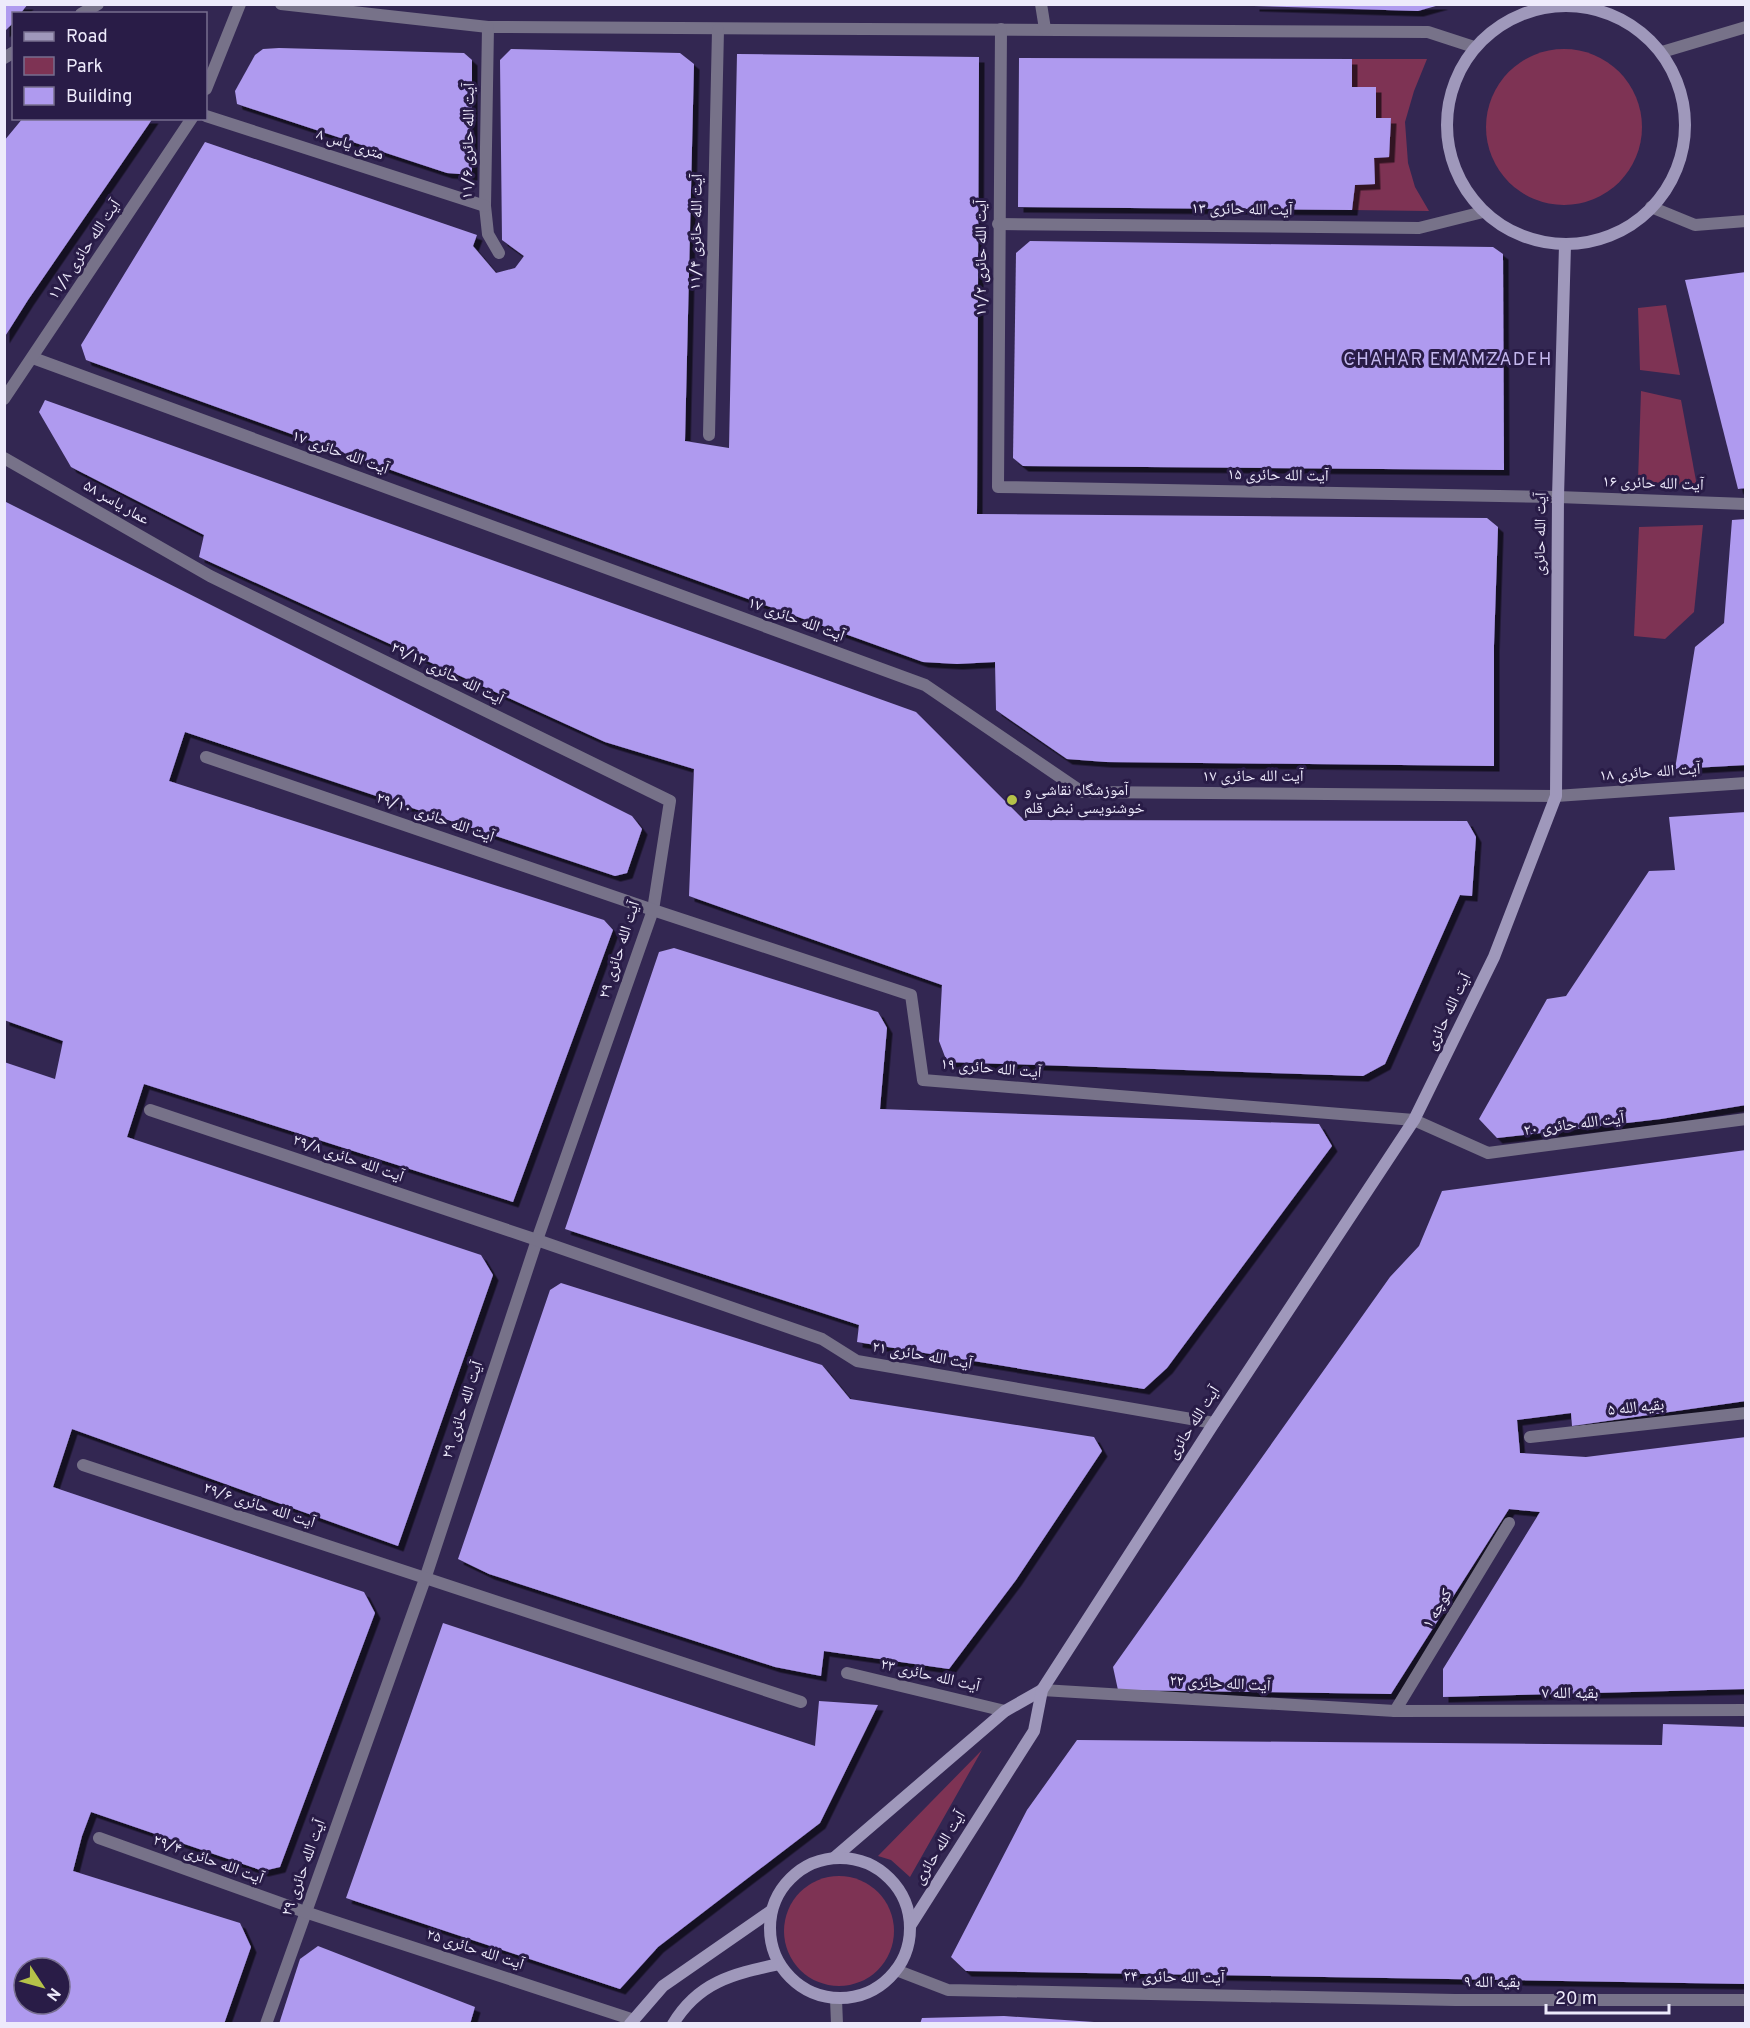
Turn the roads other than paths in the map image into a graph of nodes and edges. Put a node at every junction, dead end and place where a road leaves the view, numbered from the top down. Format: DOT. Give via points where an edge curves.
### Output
graph roads {
  1 [pos="98,4"];
  2 [pos="240,4"];
  3 [pos="281,4"];
  4 [pos="1041,4"];
  5 [pos="84,12"];
  6 [pos="488,27"];
  7 [pos="1746,27"];
  8 [pos="1001,29"];
  9 [pos="1045,29"];
  10 [pos="718,30"];
  11 [pos="1474,47"];
  12 [pos="1662,52"];
  13 [pos="207,86"];
  14 [pos="207,116"];
  15 [pos="191,120"];
  16 [pos="484,206"];
  17 [pos="1651,207"];
  18 [pos="1483,212"];
  19 [pos="1746,221"];
  20 [pos="998,224"];
  21 [pos="1565,245"];
  22 [pos="499,253"];
  23 [pos="33,358"];
  24 [pos="4,399"];
  25 [pos="710,435"];
  26 [pos="4,458"];
  27 [pos="998,487"];
  28 [pos="1558,497"];
  29 [pos="1746,504"];
  30 [pos="210,576"];
  31 [pos="206,757"];
  32 [pos="1746,783"];
  33 [pos="1556,796"];
  34 [pos="670,801"];
  35 [pos="653,910"];
  36 [pos="150,1110"];
  37 [pos="1746,1119"];
  38 [pos="1414,1120"];
  39 [pos="537,1240"];
  40 [pos="1746,1413"];
  41 [pos="1214,1422"];
  42 [pos="1530,1437"];
  43 [pos="83,1465"];
  44 [pos="1509,1523"];
  45 [pos="425,1579"];
  46 [pos="847,1673"];
  47 [pos="1042,1690"];
  48 [pos="801,1702"];
  49 [pos="1746,1710"];
  50 [pos="1005,1711"];
  51 [pos="1395,1711"];
  52 [pos="99,1838"];
  53 [pos="835,1857"];
  54 [pos="771,1911"];
  55 [pos="305,1912"];
  56 [pos="910,1926"];
  57 [pos="779,1964"];
  58 [pos="896,1970"];
  59 [pos="836,1998"];
  60 [pos="1455,2000"];
  61 [pos="1746,2000"];
  62 [pos="632,2022"];
  63 [pos="266,2024"];
  64 [pos="673,2024"];
  65 [pos="837,2024"];
  1 -- 5 [label="street"];
  2 -- 13 [label="street"];
  3 -- 6 [label="street"];
  4 -- 9 [label="street"];
  6 -- 10 [label="street"];
  6 -- 16 [label="street, آیت الله حائری ۱۱/۶"];
  7 -- 12 [label="street"];
  8 -- 9 [label="street"];
  8 -- 10 [label="street"];
  8 -- 20 [label="street, آیت الله حائری ۱۱/۲"];
  9 -- 11 [label="street" via="1428,32"];
  10 -- 25 [label="street, آیت الله حائری ۱۱/۴"];
  11 -- 12 [label="main road" via="1499,25 1529,10 1562,4 1600,9 1634,25"];
  11 -- 18 [label="main road" via="1455,78 1446,113 1448,149 1460,183"];
  12 -- 17 [label="main road" via="1680,86 1686,123 1681,161 1664,195"];
  14 -- 16 [label="street, ۸ متری یاس"];
  15 -- 23 [label="street, آیت الله حائری ۱۱/۸"];
  16 -- 22 [label="street, آیت الله حائری ۱۱/۶" via="488,234"];
  17 -- 19 [label="street" via="1695,225"];
  17 -- 21 [label="main road" via="1636,222 1603,239"];
  18 -- 20 [label="street, آیت الله حائری ۱۳" via="1419,228"];
  18 -- 21 [label="main road" via="1520,237"];
  20 -- 27 [label="street, آیت الله حائری ۱۱/۲"];
  21 -- 28 [label="main road, آیت الله حائری"];
  23 -- 24 [label="street, آیت الله حائری ۱۱/۸"];
  23 -- 33 [label="street, آیت الله حائری ۱۷" via="925,685 1082,792"];
  26 -- 30 [label="street, عمار یاسر ۵۸"];
  27 -- 28 [label="street, آیت الله حائری ۱۵"];
  28 -- 29 [label="street, آیت الله حائری ۱۶"];
  28 -- 33 [label="main road, آیت الله حائری"];
  30 -- 34 [label="street, آیت الله حائری ۲۹/۱۲"];
  31 -- 35 [label="street, آیت الله حائری ۲۹/۱۰"];
  32 -- 33 [label="street, آیت الله حائری ۱۸"];
  33 -- 38 [label="main road, آیت الله حائری" via="1494,957"];
  34 -- 35 [label="street, آیت الله حائری ۲۹"];
  35 -- 38 [label="street, آیت الله حائری ۱۹" via="911,995 923,1080"];
  35 -- 39 [label="street, آیت الله حائری ۲۹"];
  36 -- 39 [label="street, آیت الله حائری ۲۹/۸"];
  37 -- 38 [label="street, آیت الله حائری ۲۰" via="1488,1153"];
  38 -- 41 [label="main road, آیت الله حائری"];
  39 -- 41 [label="street, آیت الله حائری ۲۱" via="822,1339 857,1361"];
  39 -- 45 [label="street, آیت الله حائری ۲۹"];
  40 -- 42 [label="street, بقیه الله ۵"];
  41 -- 47 [label="main road, آیت الله حائری"];
  43 -- 45 [label="street, آیت الله حائری ۲۹/۶"];
  44 -- 51 [label="street, کوچه ۱"];
  45 -- 48 [label="street, آیت الله حائری ۲۹/۶"];
  45 -- 55 [label="street, آیت الله حائری ۲۹"];
  46 -- 50 [label="street, آیت الله حائری ۲۳"];
  47 -- 50 [label="main road, آیت الله حائری"];
  47 -- 51 [label="street, آیت الله حائری ۲۲"];
  47 -- 56 [label="main road, آیت الله حائری" via="1034,1731"];
  49 -- 51 [label="street, بقیه الله ۷"];
  50 -- 53 [label="main road, آیت الله حائری"];
  52 -- 55 [label="street, آیت الله حائری ۲۹/۴"];
  53 -- 54 [label="main road" via="814,1862 795,1874 780,1890"];
  53 -- 56 [label="main road" via="858,1860 890,1878 909,1911"];
  54 -- 57 [label="main road" via="769,1932"];
  54 -- 62 [label="main road" via="663,1986"];
  55 -- 62 [label="street, آیت الله حائری ۲۵"];
  55 -- 63 [label="street, آیت الله حائری ۲۹"];
  56 -- 58 [label="main road" via="909,1942"];
  57 -- 59 [label="main road" via="784,1973 808,1991"];
  57 -- 64 [label="main road" via="734,1974 704,1989"];
  58 -- 59 [label="main road" via="870,1992"];
  58 -- 60 [label="street, آیت الله حائری ۲۴" via="948,1990"];
  59 -- 65 [label="street"];
  60 -- 61 [label="street, بقیه الله ۹"];
}
